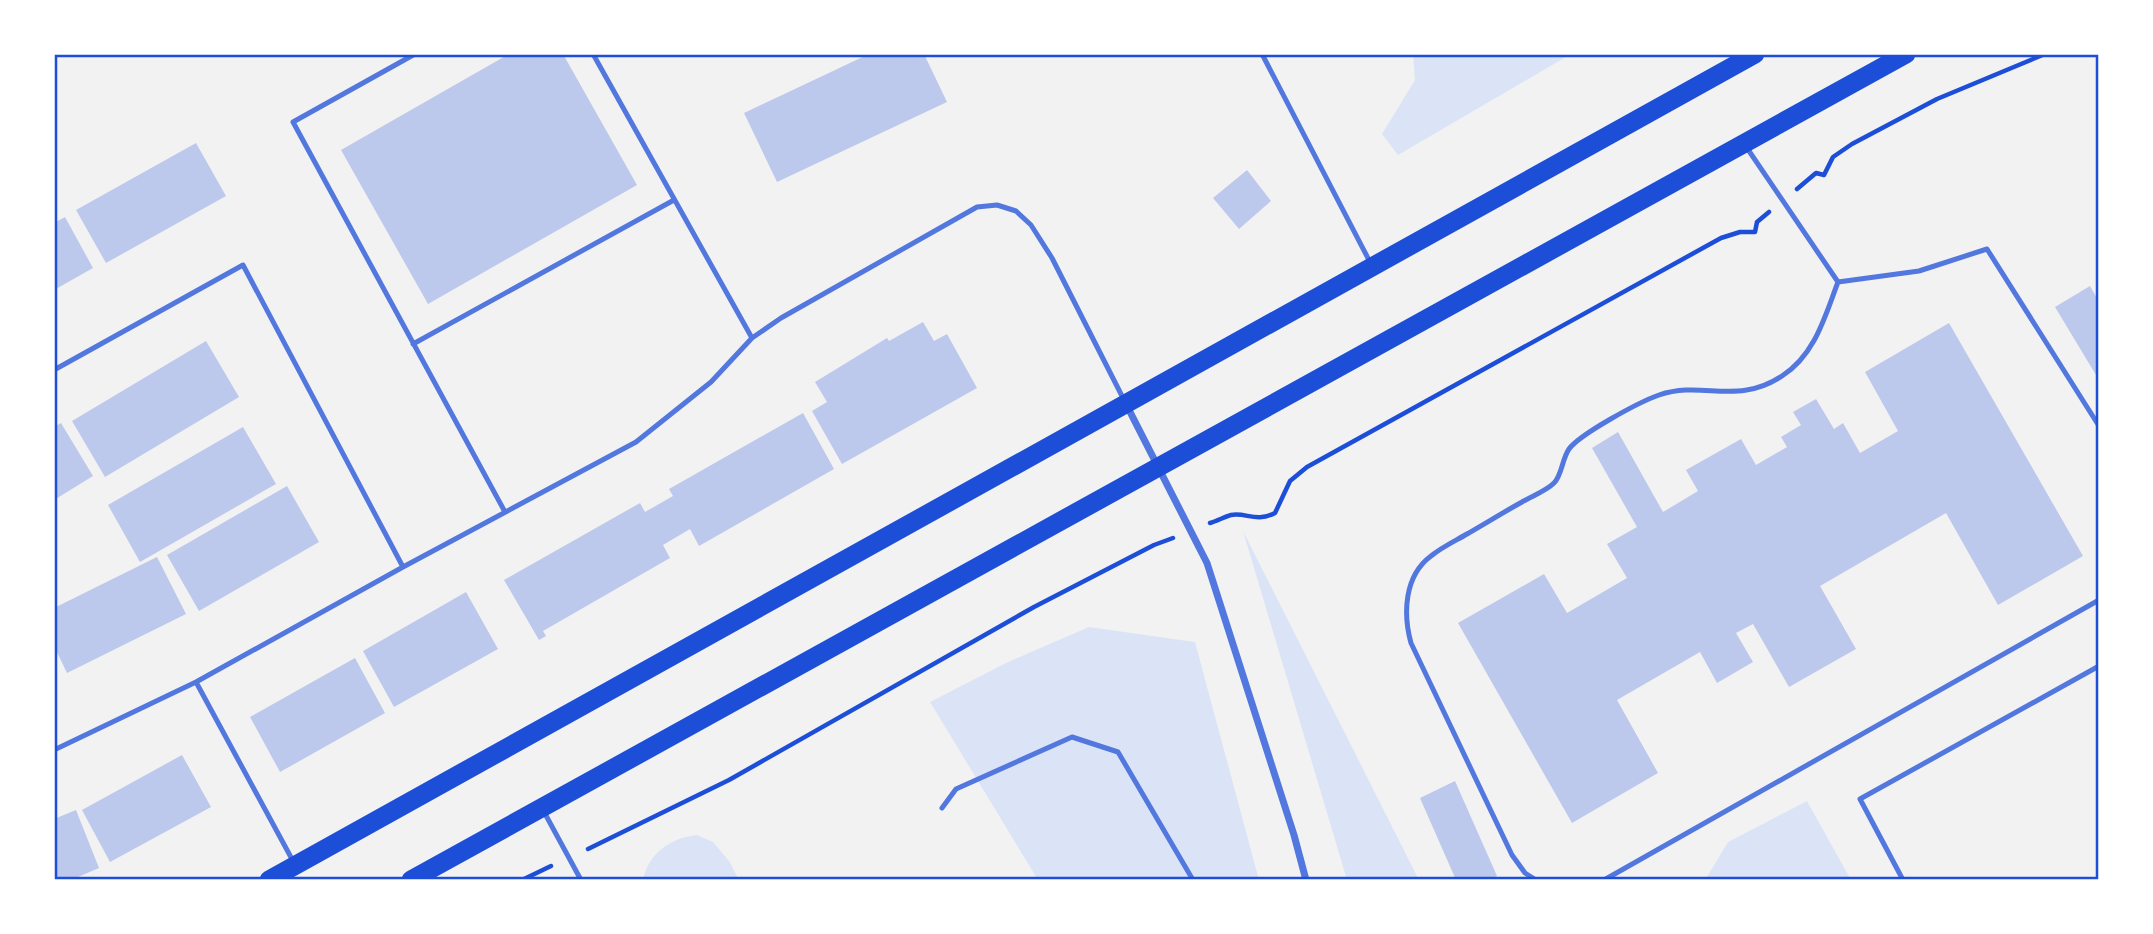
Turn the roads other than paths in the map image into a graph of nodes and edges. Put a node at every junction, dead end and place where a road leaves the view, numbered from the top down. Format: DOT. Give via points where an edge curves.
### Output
graph roads {
  1 [pos="415,54"];
  2 [pos="593,54"];
  3 [pos="1262,54"];
  4 [pos="1755,54"];
  5 [pos="1906,54"];
  6 [pos="1744,143"];
  7 [pos="674,200"];
  8 [pos="1373,267"];
  9 [pos="1838,282"];
  10 [pos="752,338"];
  11 [pos="413,344"];
  12 [pos="54,370"];
  13 [pos="1126,404"];
  14 [pos="2099,426"];
  15 [pos="1158,467"];
  16 [pos="505,512"];
  17 [pos="403,567"];
  18 [pos="2099,600"];
  19 [pos="2099,666"];
  20 [pos="196,682"];
  21 [pos="54,750"];
  22 [pos="541,808"];
  23 [pos="942,808"];
  24 [pos="295,865"];
  25 [pos="269,880"];
  26 [pos="411,880"];
  27 [pos="581,880"];
  28 [pos="1193,880"];
  29 [pos="1306,880"];
  30 [pos="1536,880"];
  31 [pos="1604,880"];
  32 [pos="1903,880"];
  1 -- 11 [label="lane" via="293,122"];
  2 -- 7 [label="lane"];
  3 -- 8 [label="lane"];
  4 -- 8 [label="highway"];
  5 -- 6 [label="highway"];
  6 -- 9 [label="lane"];
  6 -- 15 [label="highway"];
  7 -- 10 [label="lane"];
  7 -- 11 [label="lane"];
  8 -- 13 [label="highway"];
  9 -- 14 [label="lane" via="1919,271 1987,248"];
  9 -- 30 [label="lane" via="1814,341 1781,377 1748,391 1684,390 1644,402 1575,442 1556,482 1421,565 1406,605 1411,643 1512,855"];
  10 -- 13 [label="lane" via="780,317 976,207 997,205 1016,211 1031,225"];
  10 -- 16 [label="lane" via="711,382 636,442"];
  11 -- 16 [label="lane"];
  12 -- 17 [label="lane" via="243,265"];
  13 -- 15 [label="street"];
  13 -- 24 [label="highway"];
  15 -- 22 [label="highway"];
  15 -- 29 [label="street" via="1207,563"];
  16 -- 17 [label="lane"];
  17 -- 20 [label="lane"];
  18 -- 31 [label="lane"];
  19 -- 32 [label="lane" via="1860,799"];
  20 -- 21 [label="lane"];
  20 -- 24 [label="lane"];
  22 -- 26 [label="highway"];
  22 -- 27 [label="lane"];
  23 -- 28 [label="lane" via="956,789 1072,737 1118,752"];
  24 -- 25 [label="highway"];
}
